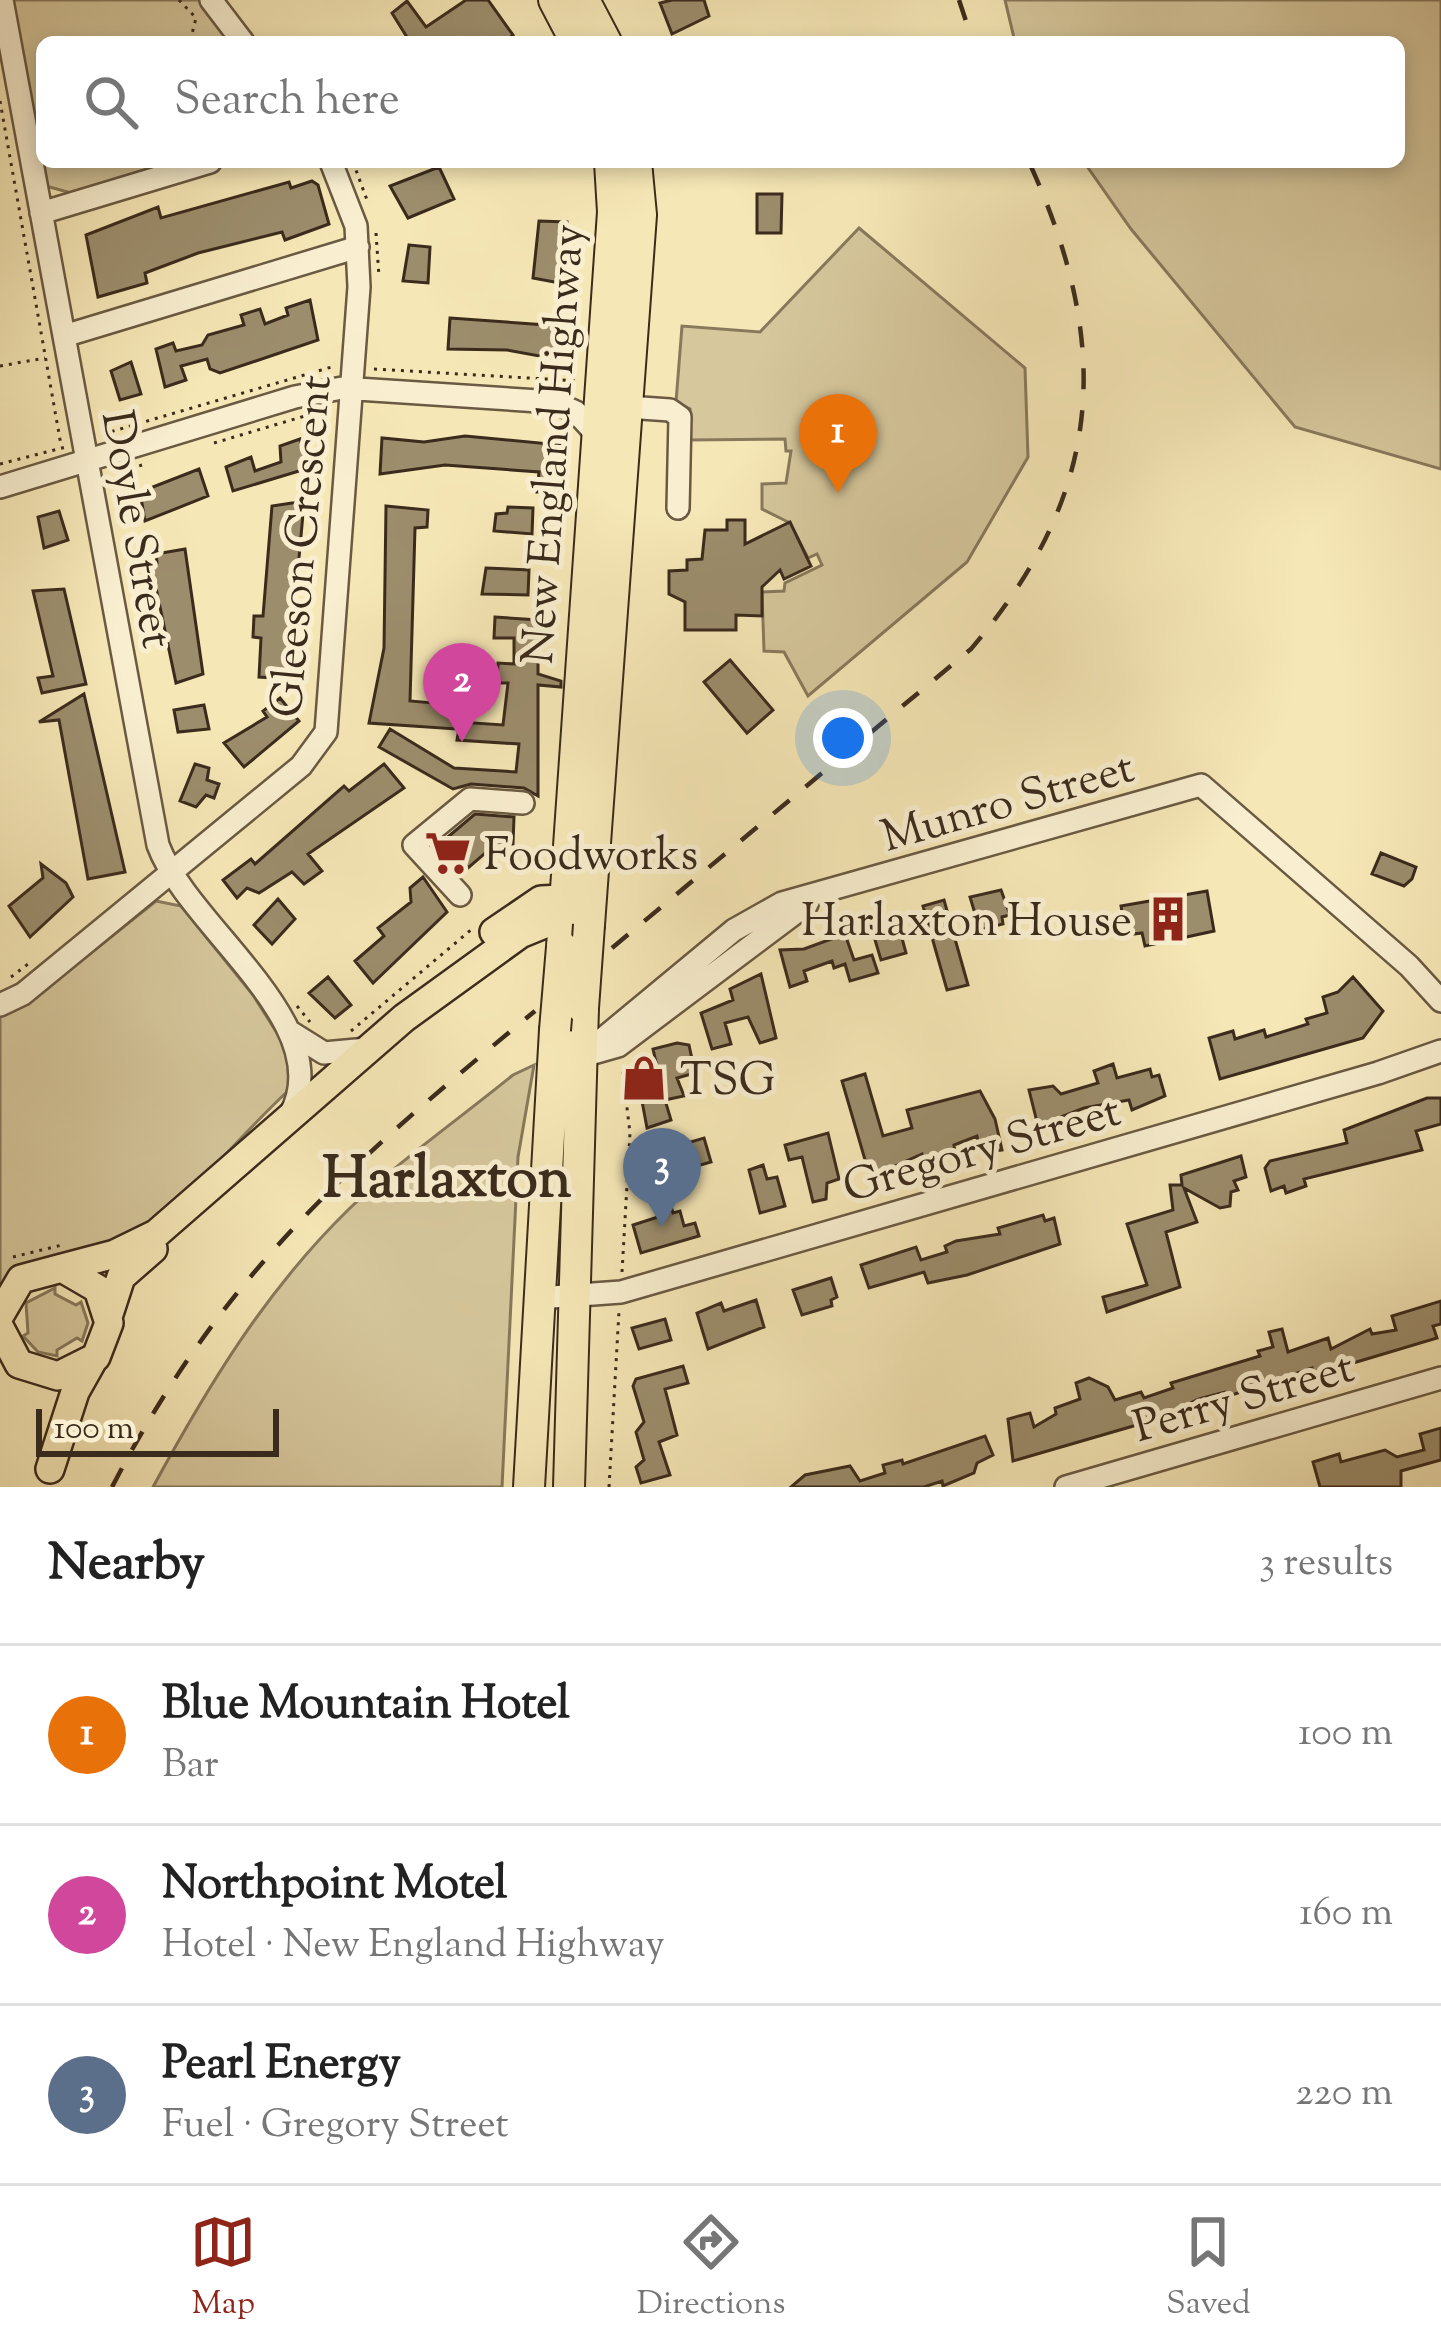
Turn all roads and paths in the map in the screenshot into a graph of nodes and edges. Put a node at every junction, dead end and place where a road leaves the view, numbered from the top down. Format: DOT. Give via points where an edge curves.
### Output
graph roads {
  1 [pos="2,0"];
  2 [pos="179,0"];
  3 [pos="212,0"];
  4 [pos="554,0"];
  5 [pos="584,0"];
  6 [pos="192,36"];
  7 [pos="239,36"];
  8 [pos="573,36"];
  9 [pos="603,36"];
  10 [pos="0,101"];
  11 [pos="190,168"];
  12 [pos="334,168"];
  13 [pos="610,168"];
  14 [pos="637,168"];
  15 [pos="41,213"];
  16 [pos="358,247"];
  17 [pos="64,336"];
  18 [pos="47,358"];
  19 [pos="0,366"];
  20 [pos="616,370"];
  21 [pos="352,389"];
  22 [pos="554,402"];
  23 [pos="627,407"];
  24 [pos="350,412"];
  25 [pos="597,435"];
  26 [pos="205,446"];
  27 [pos="61,447"];
  28 [pos="149,462"];
  29 [pos="88,470"];
  30 [pos="0,487"];
  31 [pos="678,508"];
  32 [pos="590,540"];
  33 [pos="523,803"];
  34 [pos="170,874"];
  35 [pos="834,890"];
  36 [pos="460,896"];
  37 [pos="576,917"];
  38 [pos="482,922"];
  39 [pos="35,958"];
  40 [pos="2,994"];
  41 [pos="1441,1000"];
  42 [pos="292,1033"];
  43 [pos="355,1043"];
  44 [pos="618,1046"];
  45 [pos="564,1047"];
  46 [pos="1441,1051"];
  47 [pos="290,1114"];
  48 [pos="193,1207"];
  49 [pos="62,1268"];
  50 [pos="6,1290"];
  51 [pos="621,1292"];
  52 [pos="538,1298"];
  53 [pos="578,1298"];
  54 [pos="0,1315"];
  55 [pos="108,1317"];
  56 [pos="10,1350"];
  57 [pos="96,1357"];
  58 [pos="1441,1378"];
  59 [pos="45,1478"];
  60 [pos="529,1487"];
  61 [pos="569,1487"];
  62 [pos="609,1487"];
  63 [pos="1066,1487"];
  1 -- 15 [label="street, Doyle Street"];
  2 -- 6 [label="path" via="196,18"];
  3 -- 7 [label="street"];
  4 -- 8 [label="highway"];
  5 -- 9 [label="highway"];
  10 -- 18 [label="path"];
  11 -- 15 [label="street"];
  12 -- 16 [label="street, Gleeson Crescent"];
  13 -- 20 [label="highway, New England Highway"];
  14 -- 20 [label="highway, New England Highway" via="641,215"];
  15 -- 17 [label="street, Doyle Street"];
  16 -- 17 [label="street"];
  16 -- 21 [label="street, Gleeson Crescent"];
  17 -- 29 [label="street, Doyle Street"];
  18 -- 19 [label="path"];
  18 -- 27 [label="path"];
  20 -- 22 [label="street"];
  20 -- 23 [label="highway, New England Highway"];
  20 -- 25 [label="highway, New England Highway"];
  21 -- 22 [label="street"];
  21 -- 24 [label="street, Gleeson Crescent"];
  21 -- 29 [label="street" via="296,397"];
  22 -- 25 [label="street"];
  23 -- 31 [label="street" via="680,417"];
  23 -- 32 [label="street" via="609,436 604,502"];
  23 -- 37 [label="highway, New England Highway"];
  24 -- 26 [label="path" via="315,413"];
  24 -- 34 [label="street, Gleeson Crescent" via="326,732 310,758"];
  25 -- 32 [label="highway, New England Highway"];
  28 -- 29 [label="path"];
  29 -- 30 [label="street"];
  29 -- 34 [label="street, Doyle Street" via="154,830"];
  32 -- 37 [label="highway, New England Highway"];
  33 -- 36 [label="street" via="470,799 414,845"];
  34 -- 40 [label="street, Gleeson Crescent" via="22,994"];
  34 -- 42 [label="street, Doyle Street"];
  35 -- 41 [label="street, Munro Street" via="1201,785"];
  35 -- 44 [label="street, Munro Street"];
  35 -- 45 [label="street, Munro Street" via="749,920"];
  37 -- 43 [label="main road" via="520,934 404,1018"];
  37 -- 45 [label="highway, bridge"];
  37 -- 45 [label="highway, bridge" via="584,1008"];
  38 -- 43 [label="path"];
  39 -- 40 [label="path"];
  42 -- 43 [label="street" via="324,1053"];
  42 -- 47 [label="street" via="302,1076"];
  43 -- 47 [label="main road"];
  44 -- 45 [label="street, Munro Street"];
  44 -- 51 [label="path" via="630,1133"];
  45 -- 52 [label="highway"];
  45 -- 53 [label="highway"];
  46 -- 51 [label="street, Gregory Street"];
  47 -- 48 [label="main road"];
  48 -- 49 [label="main road" via="136,1245"];
  48 -- 55 [label="main road" via="121,1277"];
  49 -- 50 [label="main road" via="38,1270"];
  49 -- 55 [label="main road" via="94,1284"];
  50 -- 54 [label="main road"];
  51 -- 53 [label="street, Gregory Street"];
  51 -- 62 [label="path"];
  52 -- 53 [label="street, Gregory Street"];
  52 -- 60 [label="highway"];
  53 -- 61 [label="highway"];
  55 -- 57 [label="main road"];
  56 -- 57 [label="main road" via="64,1375"];
  56 -- 59 [label="main road" via="53,1417"];
  57 -- 59 [label="main road"];
  58 -- 63 [label="street, Perry Street"];
}
